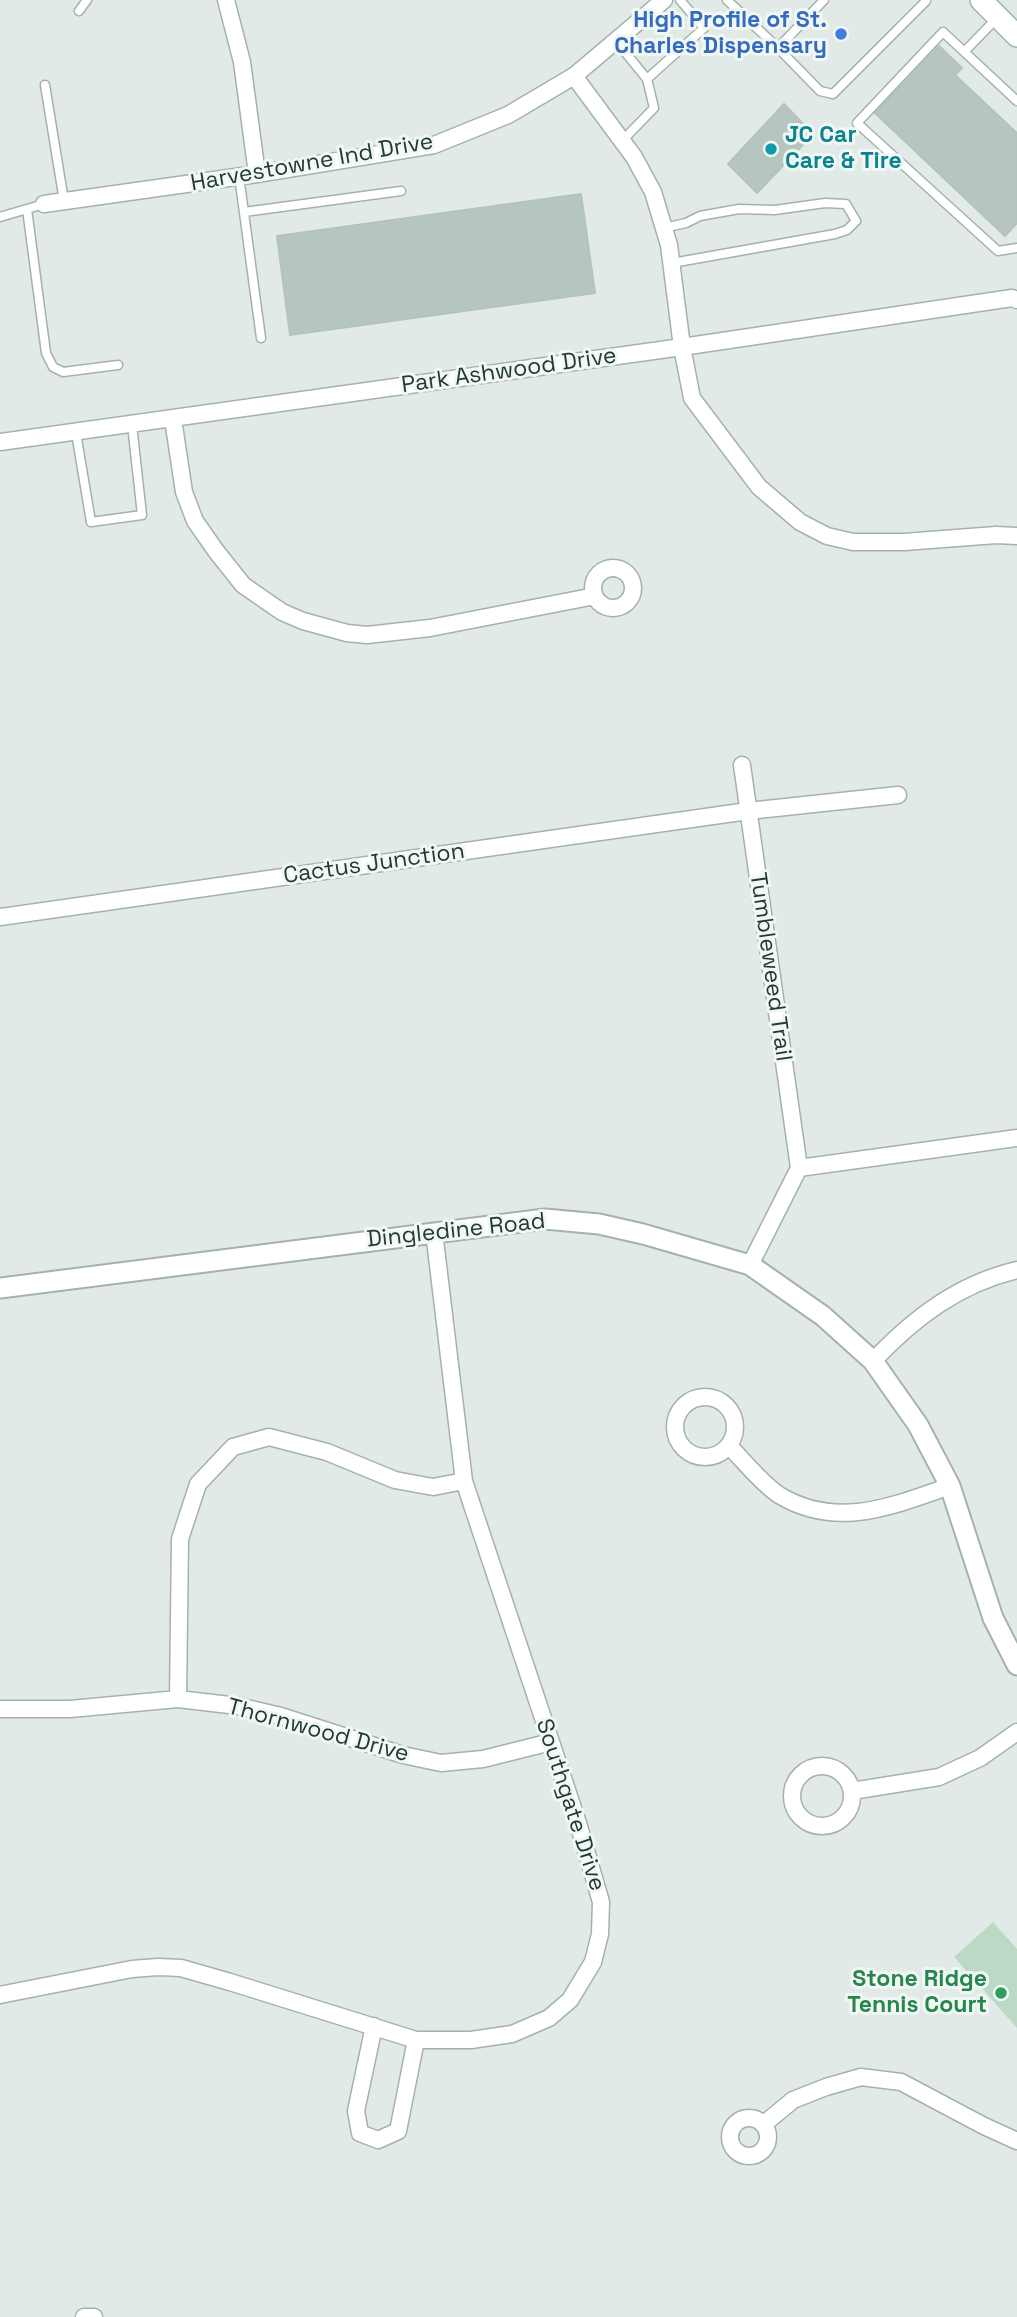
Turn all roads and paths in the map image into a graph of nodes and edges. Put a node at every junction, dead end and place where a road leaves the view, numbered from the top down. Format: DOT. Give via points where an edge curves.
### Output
graph roads {
  1 [pos="87,0"];
  2 [pos="226,0"];
  3 [pos="664,0"];
  4 [pos="680,0"];
  5 [pos="727,0"];
  6 [pos="824,0"];
  7 [pos="926,0"];
  8 [pos="981,0"];
  9 [pos="79,11"];
  10 [pos="998,17"];
  11 [pos="1017,36"];
  12 [pos="616,41"];
  13 [pos="778,48"];
  14 [pos="965,51"];
  15 [pos="574,76"];
  16 [pos="647,79"];
  17 [pos="45,85"];
  18 [pos="1017,101"];
  19 [pos="622,141"];
  20 [pos="257,174"];
  21 [pos="239,176"];
  22 [pos="401,191"];
  23 [pos="64,201"];
  24 [pos="44,204"];
  25 [pos="26,209"];
  26 [pos="244,212"];
  27 [pos="0,217"];
  28 [pos="664,228"];
  29 [pos="1017,248"];
  30 [pos="671,262"];
  31 [pos="1017,300"];
  32 [pos="261,338"];
  33 [pos="682,347"];
  34 [pos="118,365"];
  35 [pos="173,419"];
  36 [pos="132,425"];
  37 [pos="76,433"];
  38 [pos="0,442"];
  39 [pos="1017,536"];
  40 [pos="595,596"];
  41 [pos="742,765"];
  42 [pos="898,795"];
  43 [pos="748,811"];
  44 [pos="0,917"];
  45 [pos="1017,1138"];
  46 [pos="799,1168"];
  47 [pos="433,1232"];
  48 [pos="750,1265"];
  49 [pos="1017,1270"];
  50 [pos="0,1288"];
  51 [pos="873,1362"];
  52 [pos="729,1446"];
  53 [pos="464,1482"];
  54 [pos="950,1486"];
  55 [pos="1017,1665"];
  56 [pos="178,1699"];
  57 [pos="0,1709"];
  58 [pos="1017,1732"];
  59 [pos="551,1742"];
  60 [pos="852,1791"];
  61 [pos="0,1995"];
  62 [pos="374,2026"];
  63 [pos="416,2040"];
  64 [pos="764,2124"];
  65 [pos="1017,2141"];
  66 [pos="85,2317"];
  67 [pos="94,2317"];
  1 -- 9 [label="lane"];
  2 -- 20 [label="street" via="242,62"];
  3 -- 12 [label="street, Harvestowne Ind Drive"];
  4 -- 16 [label="lane" via="704,28"];
  5 -- 13 [label="lane"];
  6 -- 13 [label="lane"];
  7 -- 13 [label="lane" via="833,94 820,91"];
  8 -- 10 [label="main road"];
  10 -- 11 [label="main road"];
  10 -- 14 [label="lane"];
  12 -- 15 [label="street, Harvestowne Ind Drive"];
  12 -- 16 [label="lane"];
  14 -- 18 [label="lane"];
  14 -- 29 [label="lane" via="943,32 857,124 998,251"];
  15 -- 19 [label="street"];
  15 -- 20 [label="street, Harvestowne Ind Drive" via="508,115 433,145"];
  16 -- 19 [label="lane" via="654,108"];
  17 -- 23 [label="lane"];
  19 -- 28 [label="street" via="653,192"];
  20 -- 21 [label="street, Harvestowne Ind Drive"];
  21 -- 23 [label="street, Harvestowne Ind Drive"];
  21 -- 26 [label="lane"];
  22 -- 26 [label="lane"];
  23 -- 24 [label="street, Harvestowne Ind Drive"];
  24 -- 25 [label="lane"];
  25 -- 27 [label="lane"];
  25 -- 34 [label="lane" via="46,353 53,367 63,372"];
  26 -- 32 [label="lane"];
  28 -- 30 [label="street"];
  28 -- 30 [label="lane" via="738,209 825,203 846,204 856,221 835,234"];
  30 -- 33 [label="street"];
  31 -- 33 [label="street, Park Ashwood Drive"];
  33 -- 35 [label="street, Park Ashwood Drive"];
  33 -- 39 [label="street" via="692,398 758,487 800,522 827,536 853,542"];
  35 -- 36 [label="street, Park Ashwood Drive"];
  35 -- 40 [label="street" via="184,492 195,521 243,585 303,621 366,635 430,628"];
  36 -- 37 [label="street, Park Ashwood Drive"];
  36 -- 37 [label="lane" via="142,515 90,523"];
  37 -- 38 [label="street, Park Ashwood Drive"];
  41 -- 43 [label="street, Tumbleweed Trail"];
  42 -- 43 [label="street, Cactus Junction"];
  43 -- 44 [label="street, Cactus Junction"];
  43 -- 46 [label="street, Tumbleweed Trail"];
  45 -- 46 [label="street"];
  46 -- 48 [label="street"];
  47 -- 48 [label="street, Dingledine Road" via="545,1219 599,1224"];
  47 -- 50 [label="street, Dingledine Road"];
  47 -- 53 [label="street, Southgate Drive"];
  48 -- 51 [label="street, Dingledine Road" via="823,1316"];
  49 -- 51 [label="street" via="968,1285 927,1312"];
  51 -- 54 [label="street, Dingledine Road" via="918,1425"];
  52 -- 54 [label="street" via="777,1494 804,1507 842,1513 881,1510"];
  53 -- 56 [label="street" via="433,1487 395,1480 327,1452 269,1437 233,1447 198,1484 180,1539"];
  53 -- 59 [label="street, Southgate Drive"];
  54 -- 55 [label="street, Dingledine Road" via="993,1618"];
  56 -- 57 [label="street, Thornwood Drive" via="70,1709"];
  56 -- 59 [label="street, Thornwood Drive" via="260,1711 441,1763 483,1759"];
  58 -- 60 [label="street" via="980,1758 939,1777"];
  59 -- 63 [label="street, Southgate Drive" via="601,1902 593,1962 570,2000 533,2026 471,2040"];
  61 -- 62 [label="street, Southgate Drive" via="132,1969 181,1968"];
  62 -- 63 [label="street, Southgate Drive"];
  62 -- 63 [label="street" via="356,2111 360,2133 378,2140 398,2132"];
  64 -- 65 [label="street" via="793,2100 861,2077 901,2082"];
  66 -- 67 [label="street"];
}
